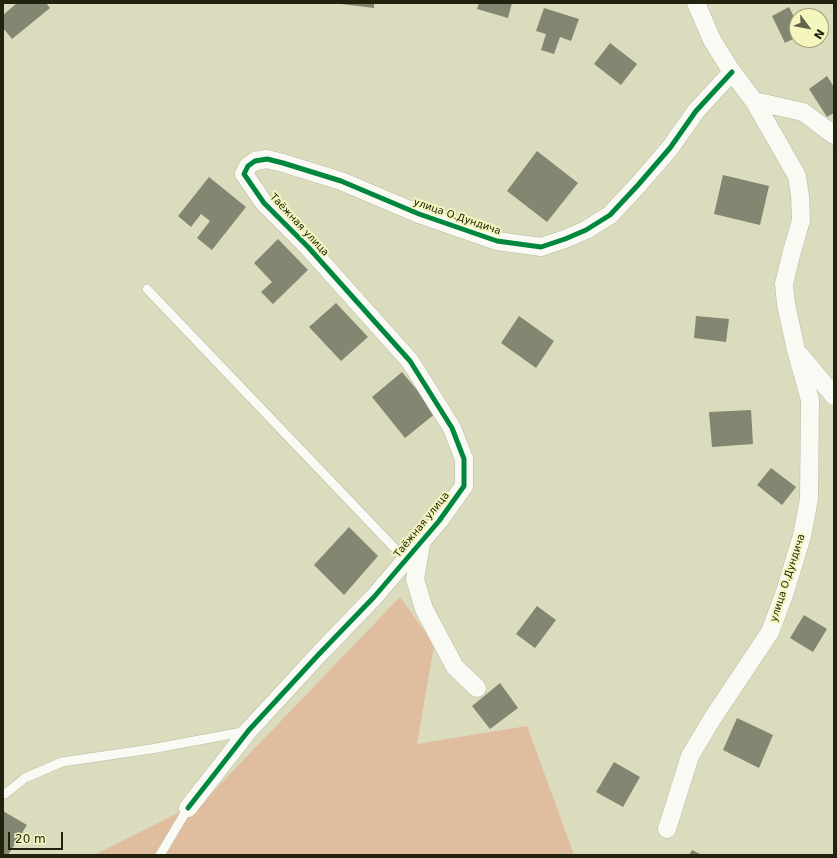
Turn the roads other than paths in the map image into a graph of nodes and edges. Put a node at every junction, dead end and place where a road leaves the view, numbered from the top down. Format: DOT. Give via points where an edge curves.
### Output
graph roads {
  1 [pos="696,3"];
  2 [pos="732,72"];
  3 [pos="753,99"];
  4 [pos="834,136"];
  5 [pos="255,161"];
  6 [pos="147,289"];
  7 [pos="796,350"];
  8 [pos="834,396"];
  9 [pos="421,543"];
  10 [pos="406,560"];
  11 [pos="477,688"];
  12 [pos="249,730"];
  13 [pos="5,794"];
  14 [pos="188,808"];
  15 [pos="667,829"];
  16 [pos="160,855"];
  1 -- 2 [label="street, улица О.Дундича" via="712,40"];
  2 -- 3 [label="street, улица О.Дундича"];
  2 -- 5 [label="street, улица О.Дундича" via="696,111 670,148 610,215 586,230 541,248 497,241 419,214 341,181 267,159"];
  3 -- 4 [label="street" via="803,112"];
  3 -- 7 [label="street, улица О.Дундича" via="797,176 801,220 784,284"];
  5 -- 9 [label="street, Таёжная улица" via="248,166 244,174 264,203 410,361 452,428 464,459 464,486"];
  6 -- 10 [label="lane"];
  7 -- 8 [label="street, улица О.Дундича"];
  7 -- 15 [label="street, улица О.Дундича" via="810,400 809,499 802,536 770,632 690,756"];
  9 -- 10 [label="street, Таёжная улица"];
  9 -- 11 [label="street" via="415,580 424,609 455,667"];
  10 -- 12 [label="street, Таёжная улица"];
  12 -- 13 [label="lane" via="151,749 62,762 24,778"];
  12 -- 14 [label="street, Таёжная улица"];
  14 -- 16 [label="lane"];
}
